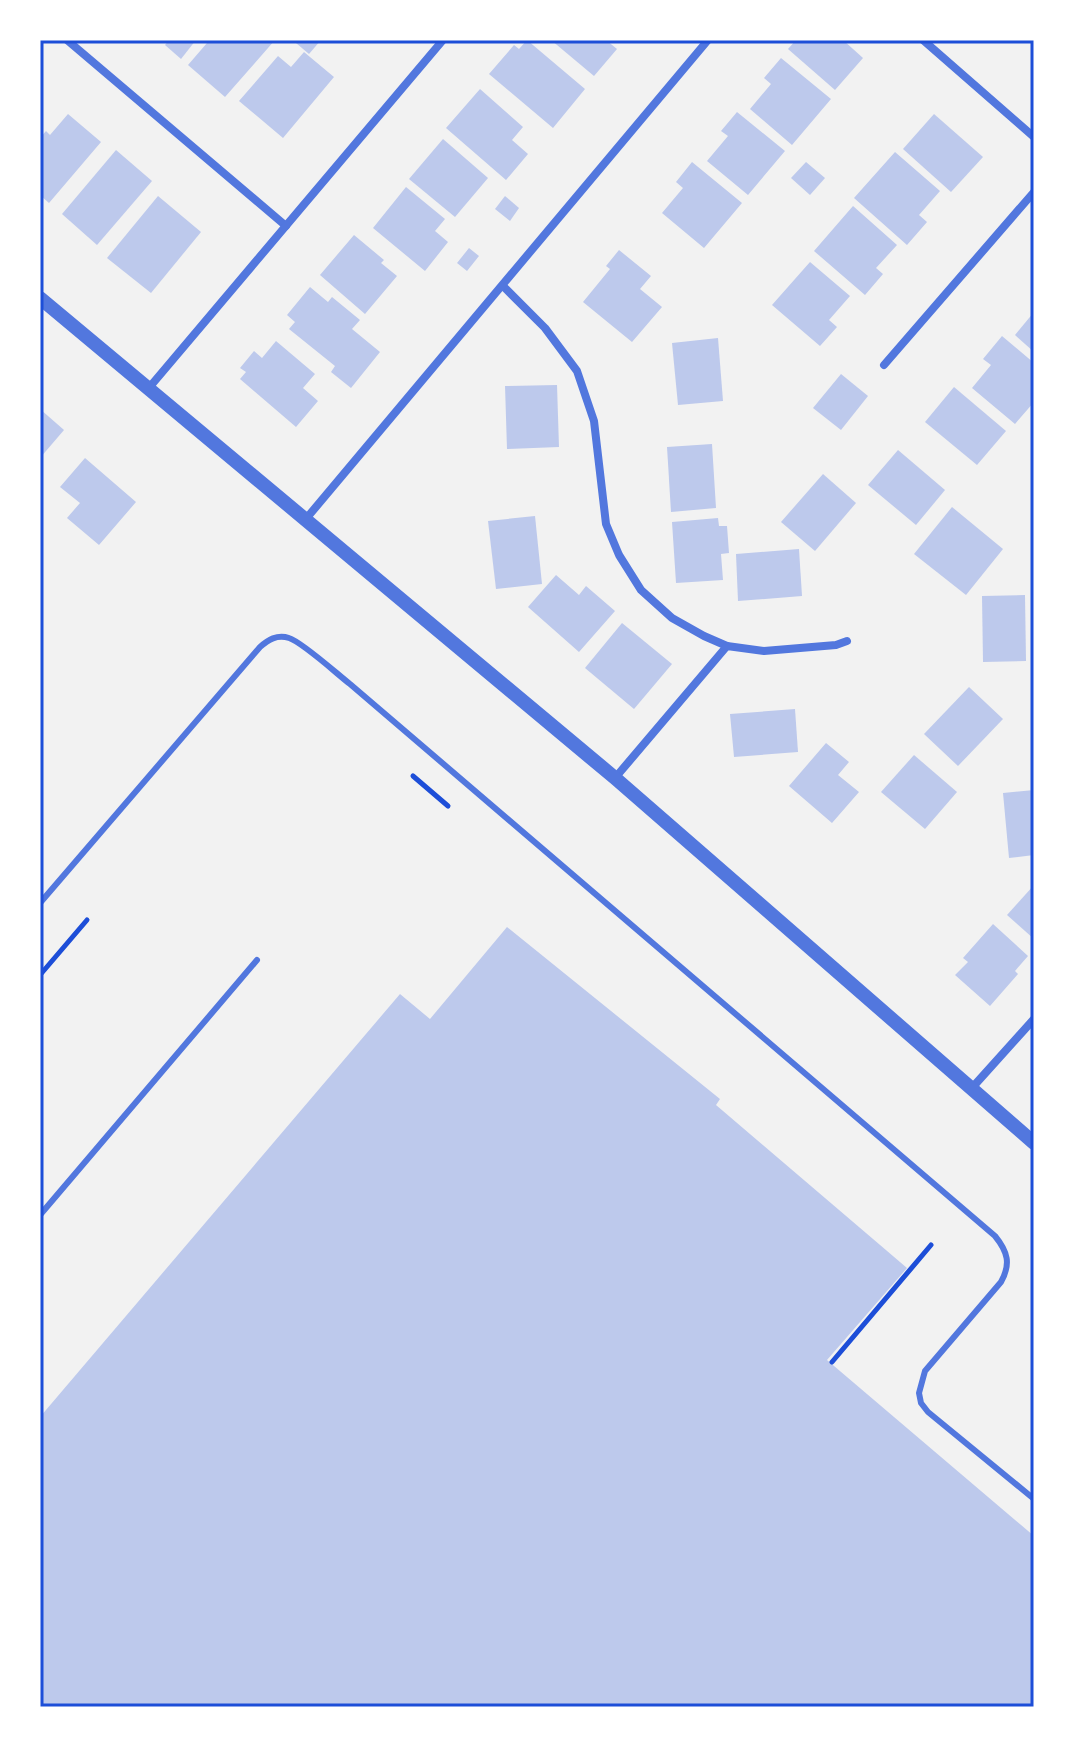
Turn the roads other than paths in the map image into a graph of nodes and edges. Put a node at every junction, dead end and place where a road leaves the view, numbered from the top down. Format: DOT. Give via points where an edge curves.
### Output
graph roads {
  1 [pos="67,40"];
  2 [pos="443,40"];
  3 [pos="708,40"];
  4 [pos="923,40"];
  5 [pos="1034,137"];
  6 [pos="1034,192"];
  7 [pos="286,226"];
  8 [pos="503,286"];
  9 [pos="40,298"];
  10 [pos="884,365"];
  11 [pos="148,389"];
  12 [pos="305,520"];
  13 [pos="847,641"];
  14 [pos="727,646"];
  15 [pos="615,778"];
  16 [pos="40,903"];
  17 [pos="257,960"];
  18 [pos="1034,1019"];
  19 [pos="971,1089"];
  20 [pos="1034,1143"];
  21 [pos="40,1215"];
  22 [pos="1034,1499"];
  1 -- 7 [label="street"];
  2 -- 7 [label="street"];
  3 -- 8 [label="street"];
  4 -- 5 [label="street"];
  6 -- 10 [label="street"];
  7 -- 11 [label="street"];
  8 -- 12 [label="street"];
  8 -- 14 [label="street" via="545,328 577,371 594,421 606,524 619,555 641,590 672,618"];
  9 -- 11 [label="street"];
  11 -- 12 [label="street"];
  12 -- 15 [label="street"];
  13 -- 14 [label="street" via="764,651"];
  14 -- 15 [label="street"];
  15 -- 19 [label="street"];
  16 -- 22 [label="lane" via="260,647 278,637 293,640 995,1236 1006,1252 1006,1274 925,1371 919,1393 928,1412"];
  17 -- 21 [label="lane"];
  18 -- 19 [label="street"];
  19 -- 20 [label="street"];
}
